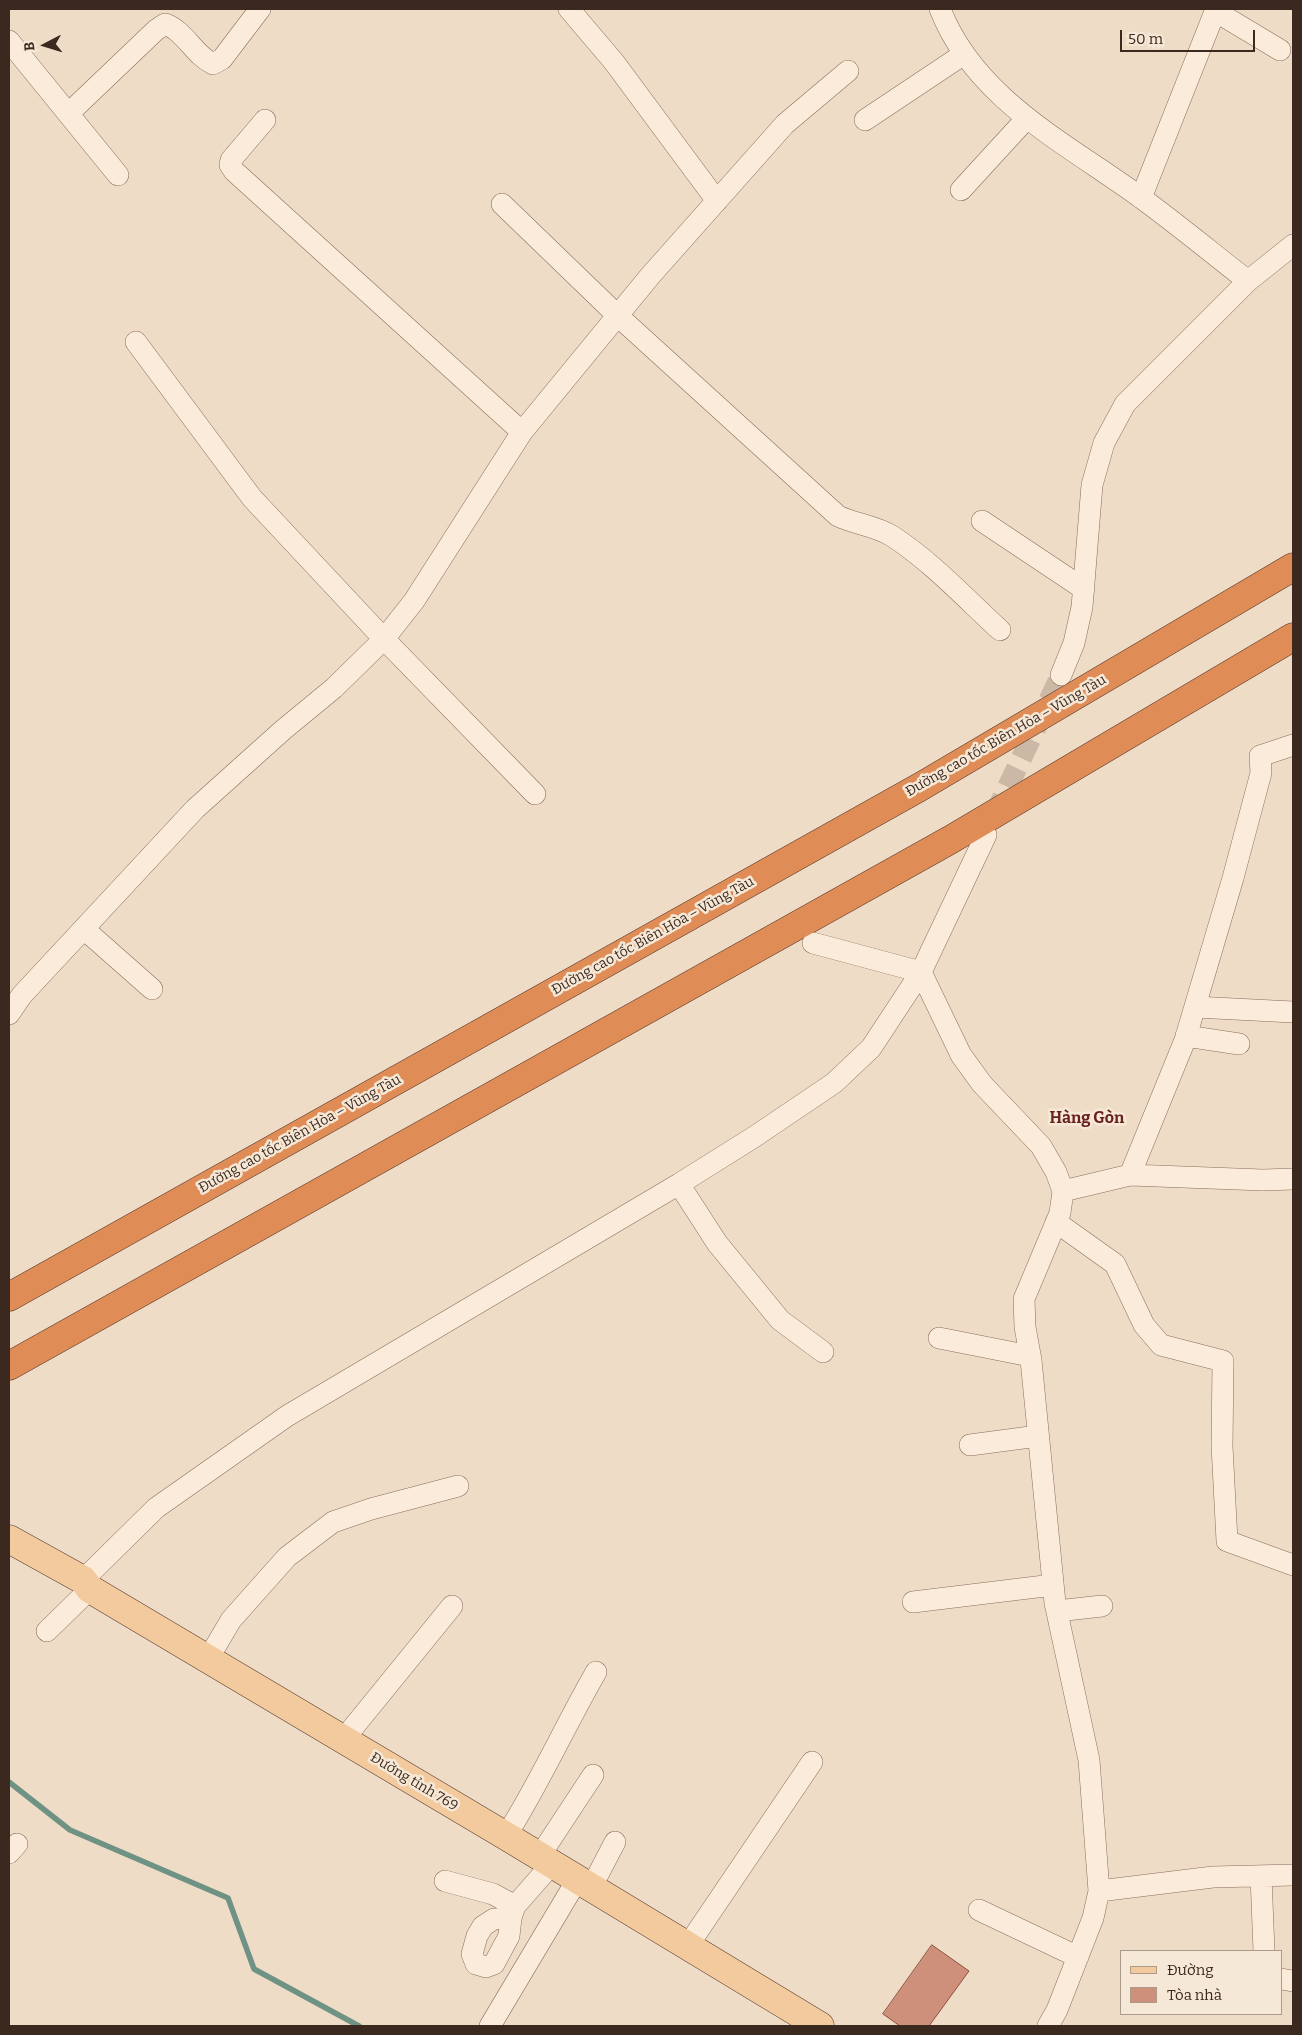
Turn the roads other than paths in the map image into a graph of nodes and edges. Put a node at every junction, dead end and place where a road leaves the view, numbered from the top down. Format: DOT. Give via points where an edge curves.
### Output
graph roads {
  1 [pos="260,9"];
  2 [pos="569,9"];
  3 [pos="940,9"];
  4 [pos="1216,10"];
  5 [pos="9,41"];
  6 [pos="1280,50"];
  7 [pos="964,54"];
  8 [pos="848,71"];
  9 [pos="68,114"];
  10 [pos="1026,118"];
  11 [pos="265,120"];
  12 [pos="865,120"];
  13 [pos="118,175"];
  14 [pos="961,190"];
  15 [pos="1141,198"];
  16 [pos="717,201"];
  17 [pos="502,204"];
  18 [pos="1293,245"];
  19 [pos="1248,281"];
  20 [pos="618,316"];
  21 [pos="136,342"];
  22 [pos="522,432"];
  23 [pos="982,522"];
  24 [pos="1293,567"];
  25 [pos="1084,589"];
  26 [pos="1000,630"];
  27 [pos="1293,637"];
  28 [pos="384,639"];
  29 [pos="1061,676"];
  30 [pos="1293,745"];
  31 [pos="535,794"];
  32 [pos="986,835"];
  33 [pos="84,929"];
  34 [pos="813,944"];
  35 [pos="921,972"];
  36 [pos="152,990"];
  37 [pos="1195,1007"];
  38 [pos="1293,1012"];
  39 [pos="9,1014"];
  40 [pos="1186,1036"];
  41 [pos="1239,1044"];
  42 [pos="1130,1175"];
  43 [pos="1293,1179"];
  44 [pos="679,1184"];
  45 [pos="1063,1191"];
  46 [pos="1056,1222"];
  47 [pos="9,1297"];
  48 [pos="939,1338"];
  49 [pos="823,1352"];
  50 [pos="1030,1356"];
  51 [pos="9,1366"];
  52 [pos="1038,1436"];
  53 [pos="970,1445"];
  54 [pos="458,1486"];
  55 [pos="9,1539"];
  56 [pos="1293,1565"];
  57 [pos="87,1585"];
  58 [pos="1053,1585"];
  59 [pos="913,1602"];
  60 [pos="452,1606"];
  61 [pos="1102,1606"];
  62 [pos="1057,1611"];
  63 [pos="47,1631"];
  64 [pos="208,1659"];
  65 [pos="596,1672"];
  66 [pos="343,1740"];
  67 [pos="812,1762"];
  68 [pos="593,1775"];
  69 [pos="506,1836"];
  70 [pos="616,1842"];
  71 [pos="545,1861"];
  72 [pos="1293,1875"];
  73 [pos="1261,1876"];
  74 [pos="445,1881"];
  75 [pos="584,1884"];
  76 [pos="1099,1891"];
  77 [pos="978,1910"];
  78 [pos="687,1947"];
  79 [pos="1264,1950"];
  80 [pos="1078,1957"];
  81 [pos="490,2026"];
  82 [pos="820,2026"];
  83 [pos="1048,2026"];
  1 -- 9 [label="street" via="222,59 214,64 205,60 174,27 165,24"];
  2 -- 16 [label="street" via="614,62"];
  3 -- 7 [label="street"];
  4 -- 6 [label="street"];
  4 -- 15 [label="street"];
  5 -- 9 [label="street"];
  7 -- 10 [label="street" via="992,89"];
  7 -- 12 [label="street"];
  8 -- 16 [label="street" via="785,124"];
  9 -- 13 [label="street"];
  10 -- 14 [label="street"];
  10 -- 15 [label="street"];
  11 -- 22 [label="street" via="231,160 234,171"];
  15 -- 19 [label="street"];
  16 -- 20 [label="street"];
  17 -- 20 [label="street"];
  18 -- 19 [label="street"];
  19 -- 25 [label="street" via="1125,404 1104,443 1092,485"];
  20 -- 22 [label="street"];
  20 -- 26 [label="street" via="838,516 891,536 930,564"];
  21 -- 28 [label="street" via="252,498"];
  22 -- 28 [label="street" via="414,601"];
  23 -- 25 [label="street"];
  24 -- 47 [label="highway, Đường cao tốc Biên Hòa – Vũng Tàu" via="920,786"];
  25 -- 29 [label="street" via="1074,643"];
  27 -- 51 [label="highway" via="950,840"];
  28 -- 31 [label="street"];
  28 -- 33 [label="street" via="334,688 195,810"];
  30 -- 37 [label="street" via="1260,756 1261,773"];
  32 -- 35 [label="street"];
  33 -- 36 [label="street"];
  33 -- 39 [label="street" via="22,995"];
  34 -- 35 [label="street"];
  35 -- 44 [label="street" via="871,1048 834,1083"];
  35 -- 45 [label="street" via="962,1055 982,1084 1041,1146"];
  37 -- 38 [label="street"];
  37 -- 40 [label="street"];
  40 -- 41 [label="street"];
  40 -- 42 [label="street"];
  42 -- 43 [label="street"];
  42 -- 45 [label="street"];
  44 -- 49 [label="street" via="717,1243 780,1320"];
  44 -- 57 [label="street" via="287,1416 156,1508"];
  45 -- 46 [label="street"];
  46 -- 50 [label="street" via="1024,1299"];
  46 -- 56 [label="street" via="1115,1264 1144,1325 1161,1345 1223,1361 1222,1446 1227,1542"];
  48 -- 50 [label="street"];
  50 -- 52 [label="street"];
  52 -- 53 [label="street"];
  52 -- 58 [label="street"];
  54 -- 64 [label="street" via="371,1508 333,1522 287,1557 231,1620"];
  55 -- 57 [label="main road, Đường tỉnh 769"];
  57 -- 63 [label="street"];
  57 -- 64 [label="main road, Đường tỉnh 769"];
  58 -- 59 [label="street"];
  58 -- 62 [label="street"];
  60 -- 66 [label="street"];
  61 -- 62 [label="street"];
  62 -- 76 [label="street" via="1089,1760"];
  64 -- 66 [label="main road, Đường tỉnh 769"];
  65 -- 69 [label="street"];
  66 -- 69 [label="main road, Đường tỉnh 769"];
  67 -- 78 [label="street"];
  68 -- 71 [label="street"];
  69 -- 71 [label="main road, Đường tỉnh 769"];
  70 -- 75 [label="street"];
  71 -- 74 [label="street" via="513,1912 493,1894"];
  71 -- 75 [label="main road, Đường tỉnh 769"];
  72 -- 73 [label="street"];
  73 -- 76 [label="street" via="1213,1877"];
  73 -- 79 [label="street"];
  75 -- 78 [label="main road, Đường tỉnh 769"];
  75 -- 81 [label="street"];
  76 -- 80 [label="street" via="1094,1918"];
  77 -- 80 [label="street"];
  78 -- 82 [label="main road, Đường tỉnh 769"];
  80 -- 83 [label="street"];
}
